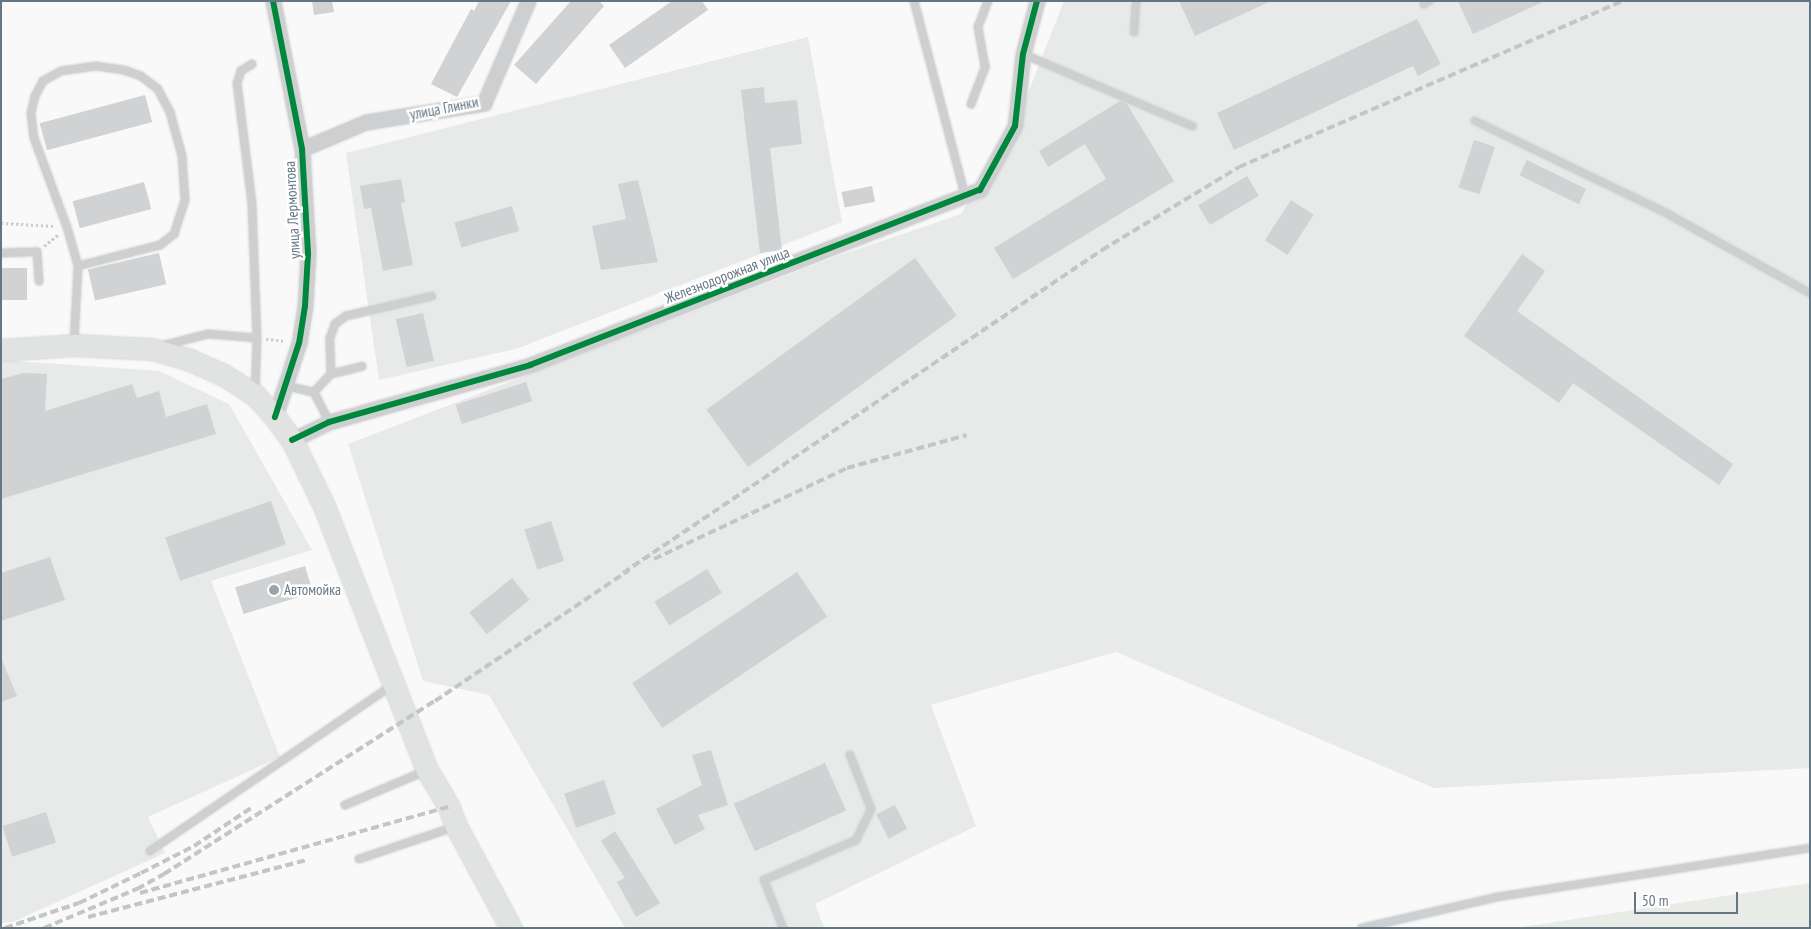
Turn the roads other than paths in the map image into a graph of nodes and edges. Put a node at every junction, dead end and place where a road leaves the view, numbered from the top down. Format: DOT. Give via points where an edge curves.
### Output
graph roads {
  1 [pos="273,1"];
  2 [pos="528,1"];
  3 [pos="914,1"];
  4 [pos="988,1"];
  5 [pos="1037,1"];
  6 [pos="1136,1"];
  7 [pos="1134,32"];
  8 [pos="1023,54"];
  9 [pos="252,64"];
  10 [pos="971,104"];
  11 [pos="1475,121"];
  12 [pos="1192,126"];
  13 [pos="302,149"];
  14 [pos="965,196"];
  15 [pos="1,253"];
  16 [pos="78,266"];
  17 [pos="39,281"];
  18 [pos="1810,293"];
  19 [pos="432,296"];
  20 [pos="257,338"];
  21 [pos="74,345"];
  22 [pos="152,349"];
  23 [pos="1,350"];
  24 [pos="362,366"];
  25 [pos="331,374"];
  26 [pos="287,386"];
  27 [pos="314,392"];
  28 [pos="255,395"];
  29 [pos="275,417"];
  30 [pos="330,422"];
  31 [pos="292,440"];
  32 [pos="392,685"];
  33 [pos="850,755"];
  34 [pos="427,770"];
  35 [pos="345,805"];
  36 [pos="456,826"];
  37 [pos="1810,848"];
  38 [pos="150,851"];
  39 [pos="360,859"];
  40 [pos="511,928"];
  41 [pos="783,928"];
  42 [pos="1362,928"];
  1 -- 13 [label="street, улица Лермонтова"];
  2 -- 13 [label="street, улица Глинки" via="484,103 366,122"];
  3 -- 14 [label="lane"];
  4 -- 10 [label="lane" via="978,27 985,67"];
  5 -- 8 [label="street, Железнодорожная улица"];
  6 -- 7 [label="lane"];
  8 -- 12 [label="lane"];
  8 -- 14 [label="street, Железнодорожная улица" via="1014,126 980,190"];
  9 -- 20 [label="lane" via="241,71 237,83 252,204"];
  11 -- 18 [label="lane" via="1666,214"];
  13 -- 26 [label="street, улица Лермонтова" via="308,254 306,306"];
  14 -- 30 [label="street, Железнодорожная улица" via="530,365"];
  15 -- 17 [label="lane" via="37,252"];
  16 -- 16 [label="lane" via="160,245 174,234 181,218 184,191 182,156 174,130 158,89 141,76 124,70 96,66 61,71 44,81 35,96 31,114 34,138"];
  16 -- 21 [label="lane"];
  19 -- 25 [label="lane" via="346,316 335,324 330,338"];
  20 -- 22 [label="lane" via="208,334"];
  20 -- 28 [label="lane"];
  21 -- 22 [label="main road"];
  21 -- 23 [label="main road"];
  22 -- 28 [label="main road" via="190,360 224,375"];
  24 -- 25 [label="lane"];
  25 -- 27 [label="lane"];
  26 -- 27 [label="lane"];
  26 -- 29 [label="street, улица Лермонтова"];
  27 -- 30 [label="lane"];
  28 -- 29 [label="main road"];
  29 -- 31 [label="main road"];
  30 -- 31 [label="street, Железнодорожная улица"];
  31 -- 32 [label="main road" via="324,506"];
  32 -- 34 [label="main road"];
  32 -- 38 [label="lane"];
  33 -- 41 [label="lane" via="871,809 856,840 764,880"];
  34 -- 35 [label="lane"];
  34 -- 36 [label="main road" via="449,806"];
  36 -- 39 [label="lane"];
  36 -- 40 [label="main road"];
  37 -- 42 [label="lane" via="1497,897"];
}
